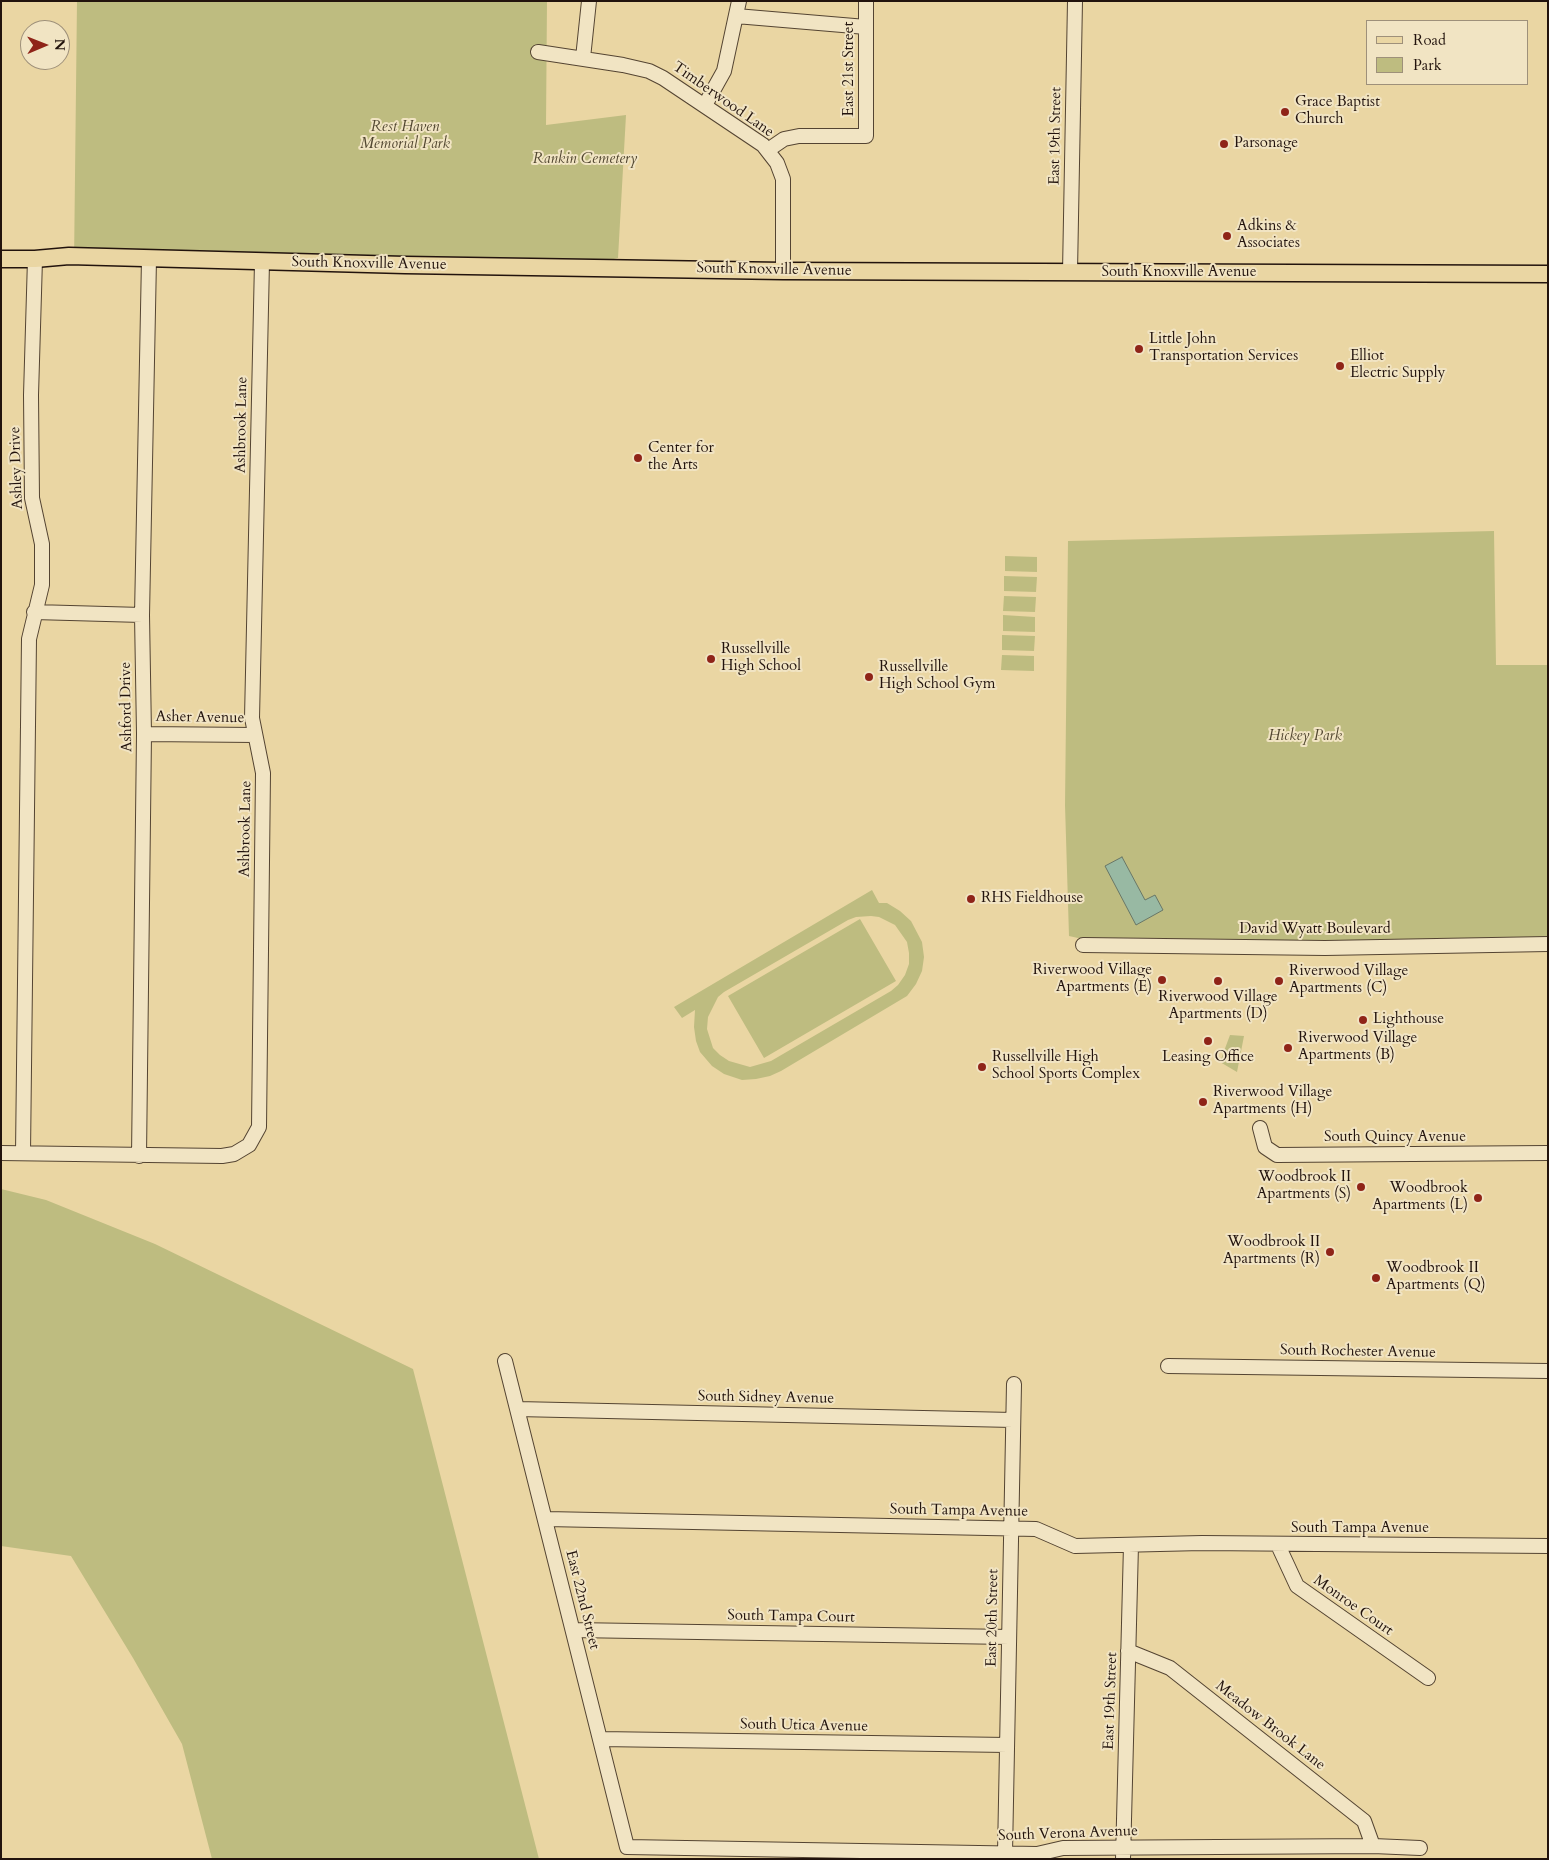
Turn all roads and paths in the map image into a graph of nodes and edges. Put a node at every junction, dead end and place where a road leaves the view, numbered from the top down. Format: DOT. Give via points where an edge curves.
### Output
graph roads {
  1 [pos="589,1"];
  2 [pos="739,1"];
  3 [pos="866,1"];
  4 [pos="1075,1"];
  5 [pos="736,16"];
  6 [pos="866,27"];
  7 [pos="538,52"];
  8 [pos="583,58"];
  9 [pos="705,105"];
  10 [pos="768,150"];
  11 [pos="1,259"];
  12 [pos="35,259"];
  13 [pos="149,259"];
  14 [pos="262,262"];
  15 [pos="783,271"];
  16 [pos="1070,272"];
  17 [pos="1548,274"];
  18 [pos="34,612"];
  19 [pos="142,615"];
  20 [pos="144,734"];
  21 [pos="256,735"];
  22 [pos="1548,944"];
  23 [pos="1083,945"];
  24 [pos="1260,1128"];
  25 [pos="1,1153"];
  26 [pos="23,1153"];
  27 [pos="1548,1153"];
  28 [pos="140,1156"];
  29 [pos="505,1361"];
  30 [pos="1168,1366"];
  31 [pos="1548,1371"];
  32 [pos="1014,1384"];
  33 [pos="518,1409"];
  34 [pos="1013,1420"];
  35 [pos="546,1519"];
  36 [pos="1011,1528"];
  37 [pos="1131,1545"];
  38 [pos="1278,1545"];
  39 [pos="1548,1546"];
  40 [pos="573,1630"];
  41 [pos="1009,1637"];
  42 [pos="1128,1651"];
  43 [pos="1428,1678"];
  44 [pos="600,1739"];
  45 [pos="1007,1745"];
  46 [pos="1373,1846"];
  47 [pos="627,1847"];
  48 [pos="1420,1848"];
  49 [pos="1005,1853"];
  50 [pos="1123,1853"];
  1 -- 8 [label="street"];
  2 -- 5 [label="street"];
  3 -- 6 [label="street, East 21st Street"];
  4 -- 16 [label="street, East 19th Street"];
  5 -- 6 [label="street"];
  5 -- 9 [label="street" via="724,71"];
  6 -- 10 [label="street, East 21st Street" via="866,136 800,136 784,139"];
  7 -- 8 [label="street, Timberwood Lane"];
  8 -- 9 [label="street, Timberwood Lane" via="648,70"];
  9 -- 10 [label="street, Timberwood Lane"];
  10 -- 15 [label="street, Timberwood Lane" via="783,178"];
  11 -- 12 [label="main road, South Knoxville Avenue"];
  12 -- 13 [label="main road, South Knoxville Avenue" via="69,256"];
  12 -- 18 [label="street, Ashley Drive" via="32,498 42,544 42,585"];
  13 -- 14 [label="main road, South Knoxville Avenue"];
  13 -- 19 [label="street, Ashford Drive"];
  14 -- 15 [label="main road, South Knoxville Avenue"];
  14 -- 21 [label="street, Ashbrook Lane" via="252,718"];
  15 -- 16 [label="main road, South Knoxville Avenue"];
  16 -- 17 [label="main road, South Knoxville Avenue"];
  18 -- 19 [label="street"];
  18 -- 26 [label="street, Ashley Drive" via="28,669"];
  19 -- 20 [label="street, Ashford Drive"];
  20 -- 21 [label="street, Asher Avenue"];
  20 -- 28 [label="street, Ashford Drive"];
  21 -- 28 [label="street, Ashbrook Lane" via="263,773 259,1127 249,1145 234,1154"];
  22 -- 23 [label="street, David Wyatt Boulevard" via="1325,948"];
  24 -- 27 [label="street, South Quincy Avenue" via="1265,1147 1277,1155"];
  25 -- 26 [label="street, Ashbrook Lane"];
  26 -- 28 [label="street, Ashbrook Lane"];
  29 -- 33 [label="street, East 22nd Street"];
  30 -- 31 [label="street, South Rochester Avenue"];
  32 -- 34 [label="street, East 20th Street"];
  33 -- 34 [label="street, South Sidney Avenue"];
  33 -- 35 [label="street, East 22nd Street"];
  34 -- 36 [label="street, East 20th Street"];
  35 -- 36 [label="street, South Tampa Avenue"];
  35 -- 40 [label="street, East 22nd Street"];
  36 -- 37 [label="street, South Tampa Avenue" via="1036,1529 1076,1546"];
  36 -- 41 [label="street, East 20th Street"];
  37 -- 38 [label="street, South Tampa Avenue"];
  37 -- 42 [label="street, East 19th Street"];
  38 -- 39 [label="street, South Tampa Avenue"];
  38 -- 43 [label="street, Monroe Court" via="1297,1586"];
  40 -- 41 [label="street, South Tampa Court"];
  40 -- 44 [label="street, East 22nd Street"];
  41 -- 45 [label="street, East 20th Street"];
  42 -- 46 [label="street, Meadow Brook Lane" via="1170,1668 1364,1820"];
  42 -- 50 [label="street, East 19th Street"];
  44 -- 45 [label="street, South Utica Avenue"];
  44 -- 47 [label="street, East 22nd Street"];
  45 -- 49 [label="street, East 20th Street"];
  46 -- 48 [label="street, South Verona Avenue"];
  46 -- 50 [label="street, South Verona Avenue"];
  47 -- 49 [label="street, South Verona Avenue"];
  49 -- 50 [label="street, South Verona Avenue" via="1038,1854 1063,1848"];
}
